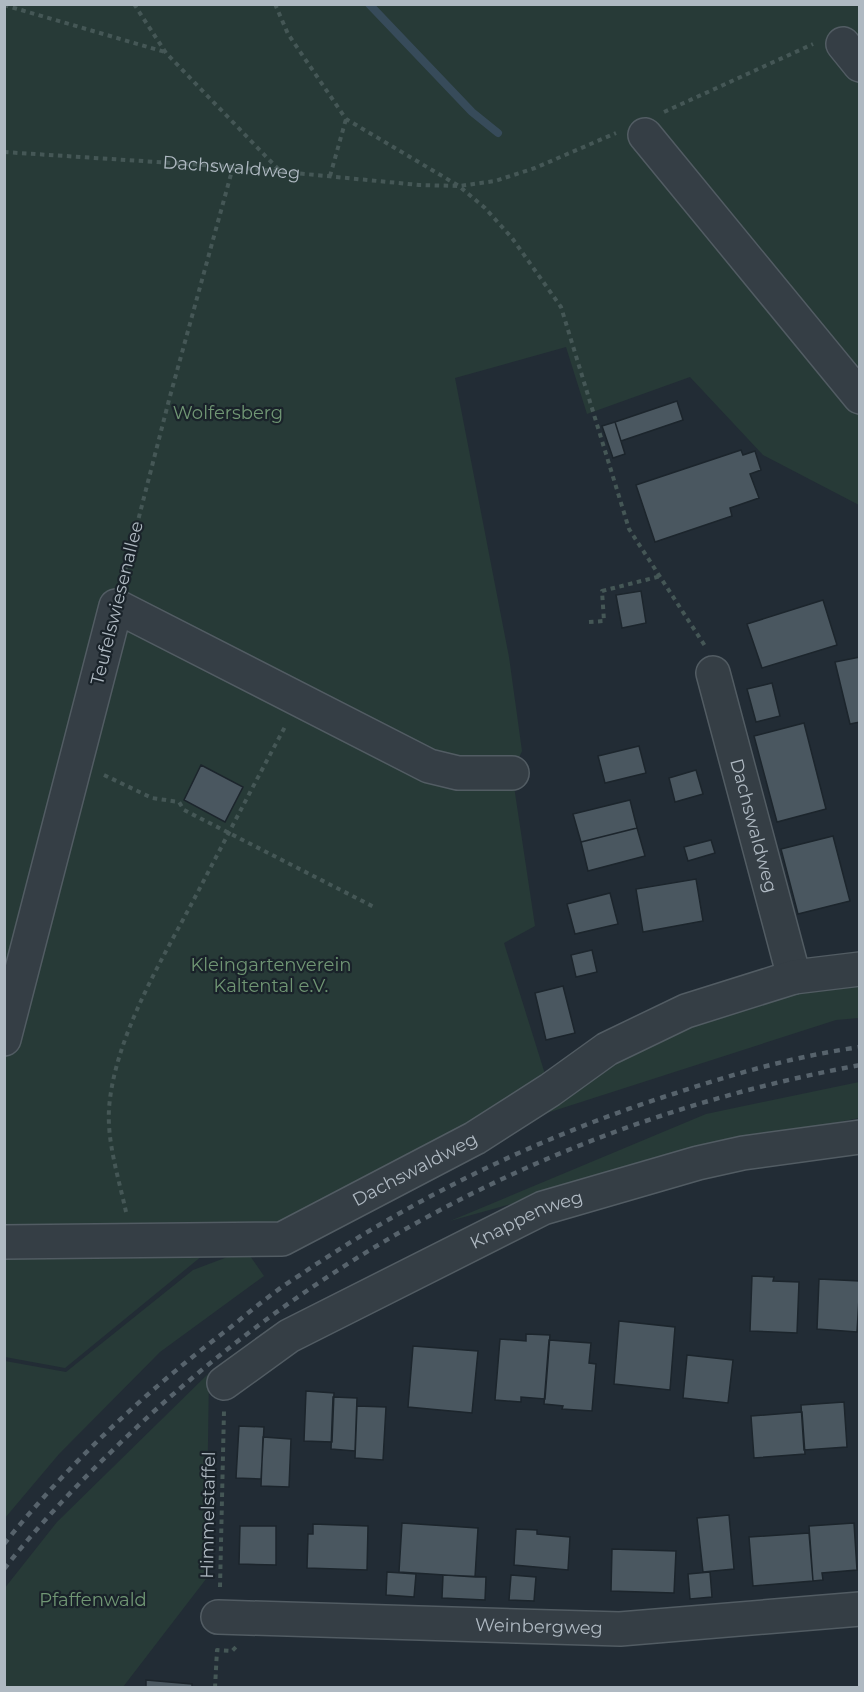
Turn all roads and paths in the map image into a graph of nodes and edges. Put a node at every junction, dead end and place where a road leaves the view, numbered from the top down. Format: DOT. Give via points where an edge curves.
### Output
graph roads {
  1 [pos="134,4"];
  2 [pos="275,4"];
  3 [pos="4,6"];
  4 [pos="166,53"];
  5 [pos="346,119"];
  6 [pos="645,135"];
  7 [pos="4,152"];
  8 [pos="233,167"];
  9 [pos="281,172"];
  10 [pos="330,177"];
  11 [pos="459,186"];
  12 [pos="860,397"];
  13 [pos="661,576"];
  14 [pos="116,606"];
  15 [pos="589,622"];
  16 [pos="713,673"];
  17 [pos="300,699"];
  18 [pos="76,761"];
  19 [pos="512,773"];
  20 [pos="229,833"];
  21 [pos="376,908"];
  22 [pos="860,969"];
  23 [pos="794,977"];
  24 [pos="4,1039"];
  25 [pos="860,1137"];
  26 [pos="4,1242"];
  27 [pos="132,1242"];
  28 [pos="224,1383"];
  29 [pos="860,1609"];
  30 [pos="230,1617"];
  31 [pos="215,1688"];
  1 -- 4 [label="path"];
  2 -- 5 [label="path" via="288,34"];
  3 -- 4 [label="path"];
  4 -- 9 [label="path"];
  5 -- 10 [label="path"];
  5 -- 11 [label="path"];
  6 -- 12 [label="street"];
  7 -- 8 [label="path, Dachswaldweg"];
  8 -- 9 [label="path, Dachswaldweg"];
  8 -- 14 [label="path, Teufelswiesenallee"];
  9 -- 10 [label="path, Dachswaldweg"];
  10 -- 11 [label="path, Dachswaldweg"];
  11 -- 13 [label="path" via="512,238 561,307 629,529"];
  13 -- 15 [label="path" via="602,591 604,621"];
  13 -- 16 [label="path" via="704,642"];
  14 -- 17 [label="street"];
  14 -- 18 [label="street, Teufelswiesenallee"];
  16 -- 23 [label="street, Dachswaldweg"];
  17 -- 19 [label="street" via="429,766 458,773"];
  17 -- 20 [label="path"];
  18 -- 20 [label="path" via="152,798 179,802 184,810"];
  18 -- 24 [label="street, Teufelswiesenallee"];
  20 -- 21 [label="path"];
  20 -- 27 [label="path" via="151,979 111,1087 109,1135"];
  22 -- 23 [label="street, Dachswaldweg"];
  23 -- 27 [label="street, Dachswaldweg" via="686,1011 607,1048 475,1138 282,1239"];
  25 -- 28 [label="street, Knappenweg" via="698,1163 543,1208 289,1336"];
  26 -- 27 [label="street, Dachswaldweg"];
  28 -- 30 [label="path, Himmelstaffel" via="219,1577 220,1587 239,1596"];
  29 -- 30 [label="street, Weinbergweg" via="620,1629"];
  30 -- 31 [label="path" via="242,1642 232,1651 217,1650"];
}
